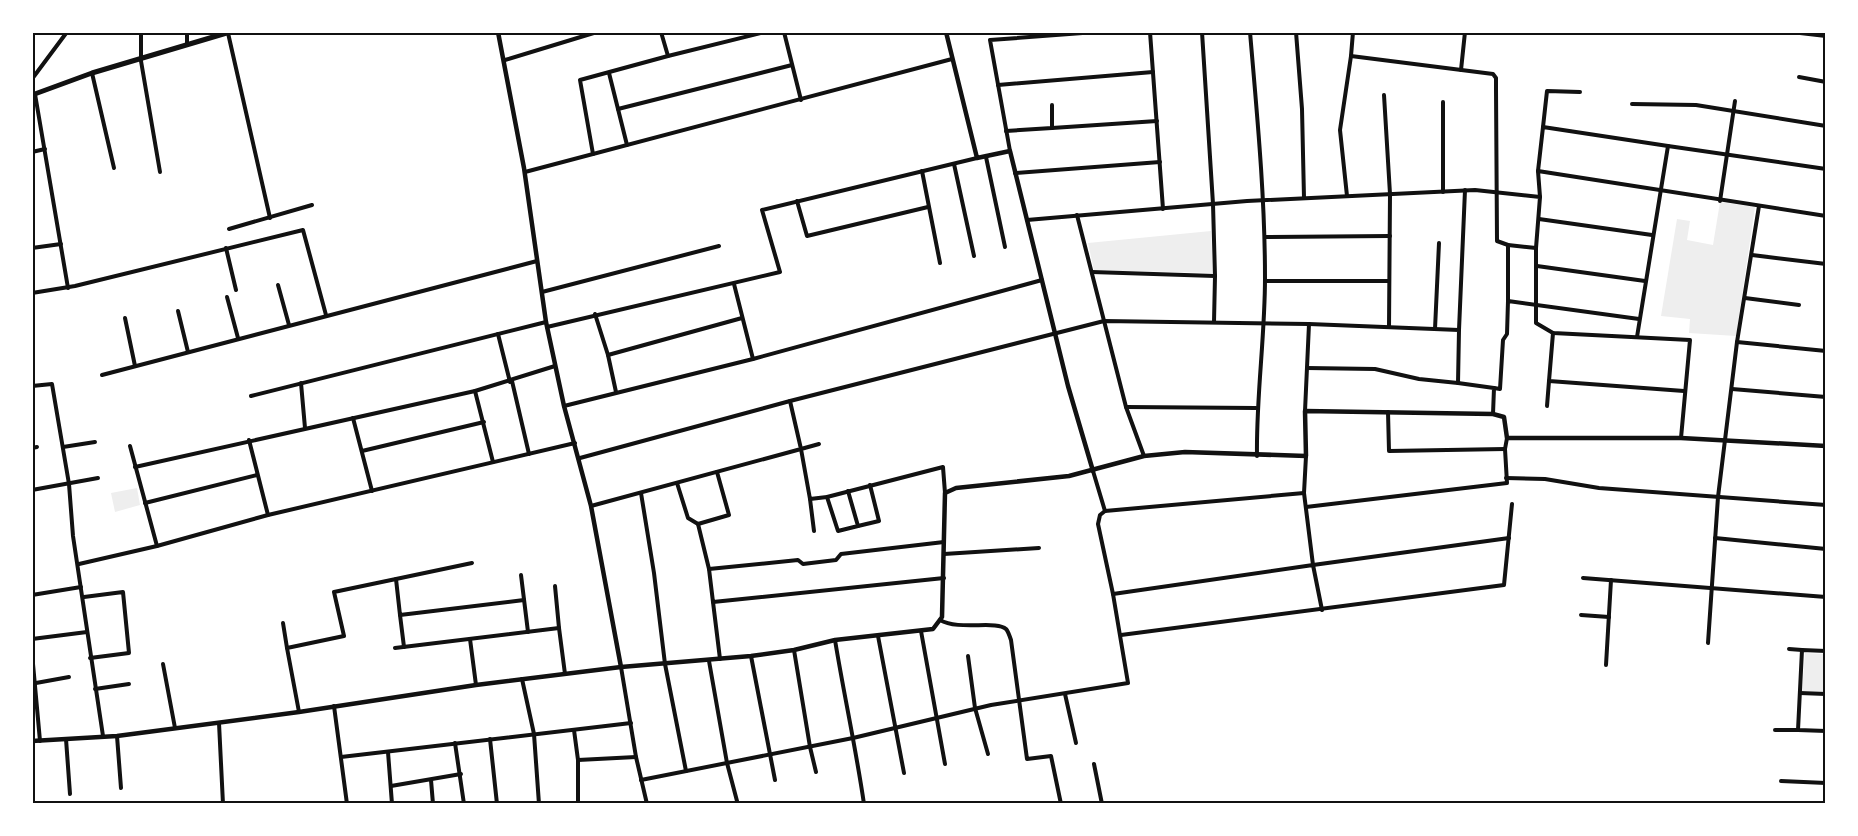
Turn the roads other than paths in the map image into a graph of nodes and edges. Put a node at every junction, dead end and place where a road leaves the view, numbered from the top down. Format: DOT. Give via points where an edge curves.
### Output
graph roads {
  1 [pos="67,32"];
  2 [pos="141,32"];
  3 [pos="187,32"];
  4 [pos="498,32"];
  5 [pos="598,32"];
  6 [pos="661,32"];
  7 [pos="765,32"];
  8 [pos="784,32"];
  9 [pos="946,32"];
  10 [pos="1096,32"];
  11 [pos="1150,32"];
  12 [pos="1202,32"];
  13 [pos="1250,32"];
  14 [pos="1296,32"];
  15 [pos="1353,32"];
  16 [pos="1465,32"];
  17 [pos="229,33"];
  18 [pos="1800,33"];
  19 [pos="1826,36"];
  20 [pos="187,45"];
  21 [pos="668,56"];
  22 [pos="1351,56"];
  23 [pos="952,59"];
  24 [pos="505,60"];
  25 [pos="141,61"];
  26 [pos="792,65"];
  27 [pos="1461,70"];
  28 [pos="1153,72"];
  29 [pos="92,73"];
  30 [pos="609,73"];
  31 [pos="1799,77"];
  32 [pos="32,79"];
  33 [pos="1826,82"];
  34 [pos="998,85"];
  35 [pos="1580,92"];
  36 [pos="34,94"];
  37 [pos="1384,94"];
  38 [pos="801,100"];
  39 [pos="1735,101"];
  40 [pos="1443,102"];
  41 [pos="1632,104"];
  42 [pos="1052,105"];
  43 [pos="618,109"];
  44 [pos="1734,112"];
  45 [pos="1157,121"];
  46 [pos="1826,126"];
  47 [pos="1544,127"];
  48 [pos="1052,128"];
  49 [pos="1006,131"];
  50 [pos="627,145"];
  51 [pos="1668,146"];
  52 [pos="46,150"];
  53 [pos="1010,151"];
  54 [pos="32,152"];
  55 [pos="593,154"];
  56 [pos="1727,154"];
  57 [pos="986,157"];
  58 [pos="977,158"];
  59 [pos="1160,162"];
  60 [pos="954,164"];
  61 [pos="114,168"];
  62 [pos="1826,169"];
  63 [pos="922,171"];
  64 [pos="1538,171"];
  65 [pos="160,172"];
  66 [pos="524,172"];
  67 [pos="1015,173"];
  68 [pos="1465,190"];
  69 [pos="1659,190"];
  70 [pos="1443,192"];
  71 [pos="1497,192"];
  72 [pos="1390,194"];
  73 [pos="1347,196"];
  74 [pos="1540,197"];
  75 [pos="1304,198"];
  76 [pos="1720,200"];
  77 [pos="797,201"];
  78 [pos="1264,201"];
  79 [pos="1213,204"];
  80 [pos="312,206"];
  81 [pos="1760,206"];
  82 [pos="928,207"];
  83 [pos="1164,209"];
  84 [pos="1077,215"];
  85 [pos="1826,216"];
  86 [pos="270,218"];
  87 [pos="1539,219"];
  88 [pos="1027,220"];
  89 [pos="229,229"];
  90 [pos="1652,234"];
  91 [pos="1390,236"];
  92 [pos="1265,237"];
  93 [pos="1439,243"];
  94 [pos="62,244"];
  95 [pos="1508,245"];
  96 [pos="719,246"];
  97 [pos="1005,247"];
  98 [pos="32,248"];
  99 [pos="226,248"];
  100 [pos="1536,248"];
  101 [pos="1752,255"];
  102 [pos="974,256"];
  103 [pos="537,261"];
  104 [pos="940,264"];
  105 [pos="1826,264"];
  106 [pos="1537,266"];
  107 [pos="1092,272"];
  108 [pos="1215,276"];
  109 [pos="1042,280"];
  110 [pos="1265,281"];
  111 [pos="1389,281"];
  112 [pos="1645,281"];
  113 [pos="734,284"];
  114 [pos="278,285"];
  115 [pos="68,288"];
  116 [pos="236,290"];
  117 [pos="542,292"];
  118 [pos="32,293"];
  119 [pos="228,297"];
  120 [pos="1745,298"];
  121 [pos="1508,301"];
  122 [pos="1536,304"];
  123 [pos="1799,305"];
  124 [pos="178,311"];
  125 [pos="595,314"];
  126 [pos="326,316"];
  127 [pos="125,318"];
  128 [pos="742,318"];
  129 [pos="1639,319"];
  130 [pos="1104,321"];
  131 [pos="1214,322"];
  132 [pos="1263,324"];
  133 [pos="1309,324"];
  134 [pos="289,325"];
  135 [pos="546,325"];
  136 [pos="1389,327"];
  137 [pos="1435,329"];
  138 [pos="1458,330"];
  139 [pos="1055,333"];
  140 [pos="1553,333"];
  141 [pos="498,334"];
  142 [pos="1637,337"];
  143 [pos="238,338"];
  144 [pos="1737,342"];
  145 [pos="1826,351"];
  146 [pos="188,352"];
  147 [pos="608,355"];
  148 [pos="753,359"];
  149 [pos="135,366"];
  150 [pos="555,366"];
  151 [pos="1307,368"];
  152 [pos="102,375"];
  153 [pos="511,381"];
  154 [pos="1549,381"];
  155 [pos="301,382"];
  156 [pos="1458,384"];
  157 [pos="32,386"];
  158 [pos="1494,388"];
  159 [pos="1732,389"];
  160 [pos="475,390"];
  161 [pos="1684,391"];
  162 [pos="616,392"];
  163 [pos="251,396"];
  164 [pos="1826,397"];
  165 [pos="790,401"];
  166 [pos="564,406"];
  167 [pos="1547,406"];
  168 [pos="1126,407"];
  169 [pos="1256,408"];
  170 [pos="1305,412"];
  171 [pos="1388,412"];
  172 [pos="1493,414"];
  173 [pos="353,418"];
  174 [pos="484,422"];
  175 [pos="305,428"];
  176 [pos="1507,438"];
  177 [pos="1681,438"];
  178 [pos="249,440"];
  179 [pos="1726,441"];
  180 [pos="95,442"];
  181 [pos="575,443"];
  182 [pos="819,444"];
  183 [pos="130,446"];
  184 [pos="1826,446"];
  185 [pos="63,447"];
  186 [pos="1505,448"];
  187 [pos="801,449"];
  188 [pos="362,451"];
  189 [pos="529,454"];
  190 [pos="1144,456"];
  191 [pos="1257,456"];
  192 [pos="1306,456"];
  193 [pos="580,458"];
  194 [pos="493,462"];
  195 [pos="135,467"];
  196 [pos="1093,471"];
  197 [pos="717,472"];
  198 [pos="257,475"];
  199 [pos="98,478"];
  200 [pos="1506,478"];
  201 [pos="677,483"];
  202 [pos="70,484"];
  203 [pos="870,485"];
  204 [pos="32,490"];
  205 [pos="372,491"];
  206 [pos="848,491"];
  207 [pos="641,493"];
  208 [pos="945,493"];
  209 [pos="1304,493"];
  210 [pos="827,497"];
  211 [pos="1718,497"];
  212 [pos="810,499"];
  213 [pos="145,503"];
  214 [pos="1512,504"];
  215 [pos="1826,505"];
  216 [pos="591,506"];
  217 [pos="1306,507"];
  218 [pos="1105,512"];
  219 [pos="268,515"];
  220 [pos="698,524"];
  221 [pos="858,526"];
  222 [pos="814,531"];
  223 [pos="1509,538"];
  224 [pos="1715,538"];
  225 [pos="944,542"];
  226 [pos="157,546"];
  227 [pos="1039,548"];
  228 [pos="1826,548"];
  229 [pos="944,554"];
  230 [pos="472,563"];
  231 [pos="79,564"];
  232 [pos="1313,565"];
  233 [pos="709,569"];
  234 [pos="520,575"];
  235 [pos="944,578"];
  236 [pos="1582,578"];
  237 [pos="396,579"];
  238 [pos="1611,580"];
  239 [pos="555,586"];
  240 [pos="81,587"];
  241 [pos="1711,588"];
  242 [pos="1112,594"];
  243 [pos="32,595"];
  244 [pos="84,597"];
  245 [pos="1826,597"];
  246 [pos="524,600"];
  247 [pos="713,602"];
  248 [pos="1322,610"];
  249 [pos="400,614"];
  250 [pos="1580,615"];
  251 [pos="1609,617"];
  252 [pos="940,620"];
  253 [pos="283,623"];
  254 [pos="559,628"];
  255 [pos="921,631"];
  256 [pos="87,632"];
  257 [pos="528,632"];
  258 [pos="1121,635"];
  259 [pos="878,636"];
  260 [pos="32,639"];
  261 [pos="470,639"];
  262 [pos="835,640"];
  263 [pos="1708,643"];
  264 [pos="404,647"];
  265 [pos="287,648"];
  266 [pos="395,648"];
  267 [pos="794,650"];
  268 [pos="1789,650"];
  269 [pos="1802,650"];
  270 [pos="1826,651"];
  271 [pos="32,653"];
  272 [pos="751,656"];
  273 [pos="968,656"];
  274 [pos="90,658"];
  275 [pos="720,659"];
  276 [pos="709,661"];
  277 [pos="163,664"];
  278 [pos="665,664"];
  279 [pos="1606,664"];
  280 [pos="621,667"];
  281 [pos="565,674"];
  282 [pos="68,677"];
  283 [pos="522,679"];
  284 [pos="36,683"];
  285 [pos="129,684"];
  286 [pos="476,685"];
  287 [pos="95,688"];
  288 [pos="1800,693"];
  289 [pos="1064,694"];
  290 [pos="1826,694"];
  291 [pos="1018,700"];
  292 [pos="334,706"];
  293 [pos="975,708"];
  294 [pos="299,712"];
  295 [pos="937,719"];
  296 [pos="219,723"];
  297 [pos="631,723"];
  298 [pos="175,728"];
  299 [pos="896,728"];
  300 [pos="574,730"];
  301 [pos="1775,730"];
  302 [pos="1798,730"];
  303 [pos="1826,731"];
  304 [pos="534,734"];
  305 [pos="103,736"];
  306 [pos="117,736"];
  307 [pos="853,738"];
  308 [pos="66,739"];
  309 [pos="490,739"];
  310 [pos="32,741"];
  311 [pos="40,741"];
  312 [pos="455,743"];
  313 [pos="1076,744"];
  314 [pos="810,747"];
  315 [pos="388,752"];
  316 [pos="988,754"];
  317 [pos="769,755"];
  318 [pos="341,757"];
  319 [pos="636,757"];
  320 [pos="578,760"];
  321 [pos="727,763"];
  322 [pos="945,764"];
  323 [pos="1094,764"];
  324 [pos="686,771"];
  325 [pos="816,772"];
  326 [pos="904,773"];
  327 [pos="461,774"];
  328 [pos="431,780"];
  329 [pos="641,780"];
  330 [pos="775,780"];
  331 [pos="1781,781"];
  332 [pos="1826,783"];
  333 [pos="390,786"];
  334 [pos="121,788"];
  335 [pos="70,794"];
  336 [pos="737,801"];
  337 [pos="539,803"];
  338 [pos="223,804"];
  339 [pos="347,804"];
  340 [pos="392,804"];
  341 [pos="433,804"];
  342 [pos="464,804"];
  343 [pos="497,804"];
  344 [pos="536,804"];
  345 [pos="578,804"];
  346 [pos="647,804"];
  347 [pos="864,804"];
  348 [pos="1061,804"];
  349 [pos="1102,804"];
  1 -- 32 [label="street"];
  2 -- 25 [label="street"];
  3 -- 20 [label="street"];
  4 -- 24 [label="street"];
  5 -- 24 [label="street"];
  6 -- 21 [label="street"];
  7 -- 21 [label="street"];
  8 -- 26 [label="street"];
  9 -- 23 [label="street"];
  10 -- 34 [label="street" via="990,40"];
  11 -- 28 [label="street"];
  12 -- 79 [label="street"];
  13 -- 78 [label="street"];
  14 -- 75 [label="street"];
  15 -- 22 [label="street"];
  16 -- 27 [label="street"];
  17 -- 20 [label="main road"];
  17 -- 86 [label="street"];
  18 -- 19 [label="street"];
  20 -- 25 [label="main road"];
  21 -- 30 [label="street"];
  22 -- 27 [label="street"];
  22 -- 73 [label="street" via="1340,130"];
  23 -- 38 [label="street"];
  23 -- 58 [label="street"];
  24 -- 66 [label="street"];
  25 -- 29 [label="main road"];
  25 -- 65 [label="street"];
  26 -- 38 [label="street"];
  26 -- 43 [label="street"];
  27 -- 71 [label="street" via="1493,74 1496,78"];
  28 -- 34 [label="street"];
  28 -- 45 [label="street"];
  29 -- 36 [label="main road"];
  29 -- 61 [label="street"];
  30 -- 43 [label="street"];
  30 -- 55 [label="street" via="580,80"];
  31 -- 33 [label="street"];
  34 -- 49 [label="street"];
  35 -- 47 [label="street" via="1547,91"];
  36 -- 52 [label="street"];
  37 -- 72 [label="street"];
  38 -- 50 [label="street"];
  39 -- 44 [label="street"];
  40 -- 70 [label="street"];
  41 -- 44 [label="street" via="1696,106"];
  42 -- 48 [label="street"];
  43 -- 50 [label="street"];
  44 -- 46 [label="street"];
  44 -- 56 [label="street"];
  45 -- 48 [label="street"];
  45 -- 59 [label="street"];
  47 -- 51 [label="street"];
  47 -- 64 [label="street"];
  48 -- 49 [label="street"];
  49 -- 53 [label="street"];
  50 -- 55 [label="street"];
  51 -- 56 [label="street"];
  51 -- 69 [label="street"];
  52 -- 54 [label="street"];
  52 -- 94 [label="street"];
  53 -- 57 [label="street"];
  53 -- 67 [label="street"];
  55 -- 66 [label="street"];
  56 -- 62 [label="street"];
  56 -- 76 [label="street"];
  57 -- 58 [label="street"];
  57 -- 97 [label="street"];
  58 -- 60 [label="street"];
  59 -- 67 [label="street"];
  59 -- 83 [label="street"];
  60 -- 63 [label="street"];
  60 -- 102 [label="street"];
  63 -- 77 [label="street"];
  63 -- 82 [label="street"];
  64 -- 69 [label="street"];
  64 -- 74 [label="street"];
  66 -- 103 [label="street"];
  67 -- 88 [label="street"];
  68 -- 70 [label="street"];
  68 -- 71 [label="street"];
  68 -- 138 [label="street"];
  69 -- 76 [label="street"];
  69 -- 90 [label="street"];
  70 -- 72 [label="street"];
  71 -- 74 [label="street"];
  71 -- 95 [label="street" via="1497,241"];
  72 -- 73 [label="street"];
  72 -- 91 [label="street"];
  73 -- 75 [label="street"];
  74 -- 87 [label="street"];
  75 -- 78 [label="street"];
  76 -- 81 [label="street"];
  77 -- 82 [label="street" via="807,236"];
  77 -- 113 [label="street" via="762,210 780,272"];
  78 -- 79 [label="street"];
  78 -- 92 [label="street"];
  79 -- 83 [label="street"];
  79 -- 108 [label="street"];
  80 -- 86 [label="street"];
  81 -- 85 [label="street"];
  81 -- 101 [label="street"];
  82 -- 104 [label="street"];
  83 -- 84 [label="street"];
  84 -- 88 [label="street"];
  84 -- 107 [label="street"];
  86 -- 89 [label="street"];
  87 -- 90 [label="street"];
  87 -- 100 [label="street"];
  88 -- 109 [label="street"];
  90 -- 112 [label="street"];
  91 -- 92 [label="street"];
  91 -- 111 [label="street"];
  92 -- 110 [label="street"];
  93 -- 137 [label="street"];
  94 -- 98 [label="street"];
  94 -- 115 [label="street"];
  95 -- 100 [label="street"];
  95 -- 121 [label="street"];
  96 -- 117 [label="street"];
  99 -- 115 [label="street"];
  99 -- 116 [label="street"];
  99 -- 126 [label="street" via="303,230"];
  100 -- 106 [label="street"];
  101 -- 105 [label="street"];
  101 -- 120 [label="street"];
  103 -- 117 [label="street"];
  103 -- 126 [label="street"];
  106 -- 112 [label="street"];
  106 -- 122 [label="street"];
  107 -- 108 [label="street"];
  107 -- 130 [label="street"];
  108 -- 131 [label="street"];
  109 -- 139 [label="street"];
  109 -- 148 [label="street"];
  110 -- 111 [label="street"];
  110 -- 132 [label="street"];
  111 -- 136 [label="street"];
  112 -- 129 [label="street"];
  113 -- 125 [label="street"];
  113 -- 128 [label="street"];
  114 -- 134 [label="street"];
  115 -- 118 [label="street"];
  117 -- 135 [label="street"];
  119 -- 143 [label="street"];
  120 -- 123 [label="street"];
  120 -- 144 [label="street"];
  121 -- 122 [label="street"];
  121 -- 158 [label="street" via="1500,388"];
  122 -- 129 [label="street"];
  122 -- 140 [label="street" via="1536,323"];
  124 -- 146 [label="street"];
  125 -- 135 [label="street"];
  125 -- 147 [label="street"];
  126 -- 134 [label="street"];
  127 -- 149 [label="street"];
  128 -- 147 [label="street"];
  128 -- 148 [label="street"];
  129 -- 142 [label="street"];
  130 -- 131 [label="street"];
  130 -- 139 [label="street"];
  130 -- 168 [label="street"];
  131 -- 132 [label="street"];
  132 -- 133 [label="street"];
  132 -- 169 [label="street"];
  133 -- 136 [label="street"];
  133 -- 151 [label="street"];
  134 -- 143 [label="street"];
  135 -- 141 [label="street"];
  135 -- 150 [label="street"];
  136 -- 137 [label="street"];
  137 -- 138 [label="street"];
  138 -- 156 [label="street"];
  139 -- 165 [label="street"];
  139 -- 196 [label="street"];
  140 -- 142 [label="street"];
  140 -- 154 [label="street"];
  141 -- 153 [label="street"];
  141 -- 155 [label="street"];
  142 -- 161 [label="street" via="1690,340"];
  143 -- 146 [label="street"];
  144 -- 145 [label="street"];
  144 -- 159 [label="street"];
  146 -- 149 [label="street"];
  147 -- 162 [label="street"];
  148 -- 162 [label="street"];
  149 -- 152 [label="street"];
  150 -- 153 [label="street"];
  150 -- 166 [label="street"];
  151 -- 156 [label="street" via="1375,369 1419,380"];
  151 -- 170 [label="street"];
  153 -- 160 [label="street"];
  153 -- 189 [label="street"];
  154 -- 161 [label="street"];
  154 -- 167 [label="street"];
  155 -- 163 [label="street"];
  155 -- 175 [label="street"];
  156 -- 158 [label="street"];
  157 -- 185 [label="street" via="52,384"];
  158 -- 172 [label="street"];
  159 -- 164 [label="street"];
  159 -- 179 [label="street"];
  160 -- 173 [label="street"];
  160 -- 174 [label="street"];
  161 -- 177 [label="street"];
  162 -- 166 [label="street"];
  165 -- 187 [label="street"];
  165 -- 193 [label="street"];
  166 -- 181 [label="street"];
  168 -- 169 [label="street"];
  168 -- 190 [label="street"];
  169 -- 191 [label="street"];
  170 -- 171 [label="street"];
  170 -- 192 [label="street"];
  171 -- 172 [label="street"];
  171 -- 186 [label="street" via="1389,451"];
  172 -- 176 [label="street" via="1504,417"];
  173 -- 175 [label="street"];
  173 -- 188 [label="street"];
  174 -- 188 [label="street"];
  174 -- 194 [label="street"];
  175 -- 178 [label="street"];
  176 -- 177 [label="street"];
  176 -- 186 [label="street"];
  177 -- 179 [label="street"];
  178 -- 195 [label="street"];
  178 -- 198 [label="street"];
  179 -- 184 [label="street"];
  179 -- 211 [label="street"];
  180 -- 185 [label="street"];
  181 -- 189 [label="street"];
  181 -- 193 [label="street"];
  182 -- 187 [label="street"];
  183 -- 195 [label="street"];
  185 -- 202 [label="street"];
  186 -- 200 [label="street"];
  187 -- 197 [label="street"];
  187 -- 212 [label="street"];
  188 -- 205 [label="street"];
  189 -- 194 [label="street"];
  190 -- 191 [label="street" via="1185,452"];
  190 -- 196 [label="street"];
  191 -- 192 [label="street"];
  192 -- 209 [label="street"];
  193 -- 216 [label="street"];
  194 -- 205 [label="street"];
  195 -- 213 [label="street"];
  196 -- 208 [label="street" via="956,488"];
  196 -- 218 [label="street"];
  197 -- 201 [label="street"];
  197 -- 220 [label="street" via="729,515"];
  198 -- 213 [label="street"];
  198 -- 219 [label="street"];
  199 -- 202 [label="street"];
  200 -- 211 [label="street" via="1545,478 1599,488"];
  200 -- 217 [label="street" via="1506,483"];
  201 -- 207 [label="street"];
  201 -- 220 [label="street" via="688,518"];
  202 -- 204 [label="street"];
  202 -- 231 [label="street" via="73,536"];
  203 -- 206 [label="street"];
  203 -- 208 [label="street" via="943,467"];
  203 -- 221 [label="street" via="879,521"];
  205 -- 219 [label="street"];
  206 -- 210 [label="street"];
  206 -- 221 [label="street"];
  207 -- 216 [label="street"];
  207 -- 278 [label="street"];
  208 -- 225 [label="street"];
  209 -- 217 [label="street"];
  209 -- 218 [label="street"];
  210 -- 212 [label="street"];
  210 -- 221 [label="street" via="838,531"];
  211 -- 215 [label="street"];
  211 -- 224 [label="street"];
  212 -- 222 [label="street"];
  213 -- 226 [label="street"];
  214 -- 223 [label="street"];
  216 -- 280 [label="street"];
  217 -- 232 [label="street"];
  218 -- 242 [label="street" via="1100,514 1098,524"];
  219 -- 226 [label="street"];
  220 -- 233 [label="street"];
  223 -- 232 [label="street"];
  223 -- 248 [label="street" via="1504,585"];
  224 -- 228 [label="street"];
  224 -- 241 [label="street"];
  225 -- 229 [label="street"];
  225 -- 233 [label="street" via="841,554 836,560 808,564 798,560"];
  226 -- 231 [label="street"];
  227 -- 229 [label="street"];
  229 -- 235 [label="street"];
  230 -- 237 [label="street"];
  231 -- 240 [label="street"];
  232 -- 242 [label="street"];
  232 -- 248 [label="street"];
  233 -- 247 [label="street"];
  234 -- 246 [label="street"];
  235 -- 247 [label="street"];
  235 -- 252 [label="street"];
  236 -- 238 [label="street"];
  237 -- 249 [label="street"];
  237 -- 265 [label="street" via="334,592 344,636"];
  238 -- 241 [label="street"];
  238 -- 251 [label="street"];
  239 -- 254 [label="street"];
  240 -- 243 [label="street"];
  240 -- 244 [label="street"];
  241 -- 245 [label="street"];
  241 -- 263 [label="street"];
  242 -- 258 [label="street"];
  244 -- 256 [label="street"];
  244 -- 274 [label="street" via="123,592 129,652"];
  246 -- 249 [label="street"];
  246 -- 257 [label="street"];
  247 -- 275 [label="street"];
  248 -- 258 [label="street"];
  249 -- 264 [label="street"];
  250 -- 251 [label="street"];
  251 -- 279 [label="street"];
  252 -- 255 [label="street" via="933,630"];
  252 -- 291 [label="street" via="958,626 999,626 1006,629 1011,640"];
  253 -- 265 [label="street"];
  254 -- 257 [label="street"];
  254 -- 281 [label="street"];
  255 -- 259 [label="street"];
  255 -- 295 [label="street"];
  256 -- 260 [label="street"];
  256 -- 274 [label="street"];
  257 -- 261 [label="street"];
  258 -- 289 [label="street" via="1128,683"];
  259 -- 262 [label="street"];
  259 -- 299 [label="street"];
  261 -- 264 [label="street"];
  261 -- 286 [label="street"];
  262 -- 267 [label="street"];
  262 -- 307 [label="street"];
  264 -- 266 [label="street"];
  265 -- 294 [label="street"];
  267 -- 272 [label="street"];
  267 -- 314 [label="street"];
  268 -- 269 [label="street"];
  269 -- 270 [label="street"];
  269 -- 288 [label="street"];
  271 -- 284 [label="street"];
  272 -- 275 [label="street"];
  272 -- 317 [label="street"];
  273 -- 293 [label="street"];
  274 -- 287 [label="street"];
  275 -- 276 [label="street"];
  276 -- 278 [label="street"];
  276 -- 321 [label="street"];
  277 -- 298 [label="street"];
  278 -- 280 [label="street"];
  278 -- 324 [label="street"];
  280 -- 281 [label="street"];
  280 -- 297 [label="street"];
  281 -- 283 [label="street"];
  282 -- 284 [label="street"];
  283 -- 286 [label="street"];
  283 -- 304 [label="street"];
  284 -- 311 [label="street"];
  285 -- 287 [label="street"];
  286 -- 292 [label="street"];
  287 -- 305 [label="street"];
  288 -- 290 [label="street"];
  288 -- 302 [label="street"];
  289 -- 291 [label="street"];
  289 -- 313 [label="street"];
  291 -- 293 [label="street"];
  291 -- 348 [label="street" via="1027,759 1051,756"];
  292 -- 294 [label="street"];
  292 -- 318 [label="street"];
  293 -- 295 [label="street"];
  293 -- 316 [label="street"];
  294 -- 296 [label="street"];
  295 -- 299 [label="street"];
  295 -- 322 [label="street"];
  296 -- 298 [label="street"];
  296 -- 338 [label="street"];
  297 -- 300 [label="street"];
  297 -- 319 [label="street"];
  298 -- 306 [label="street"];
  299 -- 307 [label="street"];
  299 -- 326 [label="street"];
  300 -- 304 [label="street"];
  300 -- 320 [label="street"];
  301 -- 302 [label="street"];
  302 -- 303 [label="street"];
  304 -- 309 [label="street"];
  304 -- 337 [label="street"];
  305 -- 306 [label="street"];
  305 -- 308 [label="street"];
  306 -- 334 [label="street"];
  307 -- 314 [label="street"];
  307 -- 347 [label="street"];
  308 -- 311 [label="street"];
  308 -- 335 [label="street"];
  309 -- 312 [label="street"];
  309 -- 343 [label="street"];
  310 -- 311 [label="street"];
  312 -- 315 [label="street"];
  312 -- 327 [label="street"];
  314 -- 317 [label="street"];
  314 -- 325 [label="street"];
  315 -- 318 [label="street"];
  315 -- 333 [label="street"];
  317 -- 321 [label="street"];
  317 -- 330 [label="street"];
  318 -- 339 [label="street"];
  319 -- 320 [label="street"];
  319 -- 329 [label="street"];
  320 -- 345 [label="street"];
  321 -- 324 [label="street"];
  321 -- 336 [label="street"];
  323 -- 349 [label="street"];
  324 -- 329 [label="street"];
  327 -- 328 [label="street"];
  327 -- 342 [label="street"];
  328 -- 333 [label="street"];
  328 -- 341 [label="street"];
  329 -- 346 [label="street"];
  331 -- 332 [label="street"];
  333 -- 340 [label="street"];
  337 -- 344 [label="street"];
}
